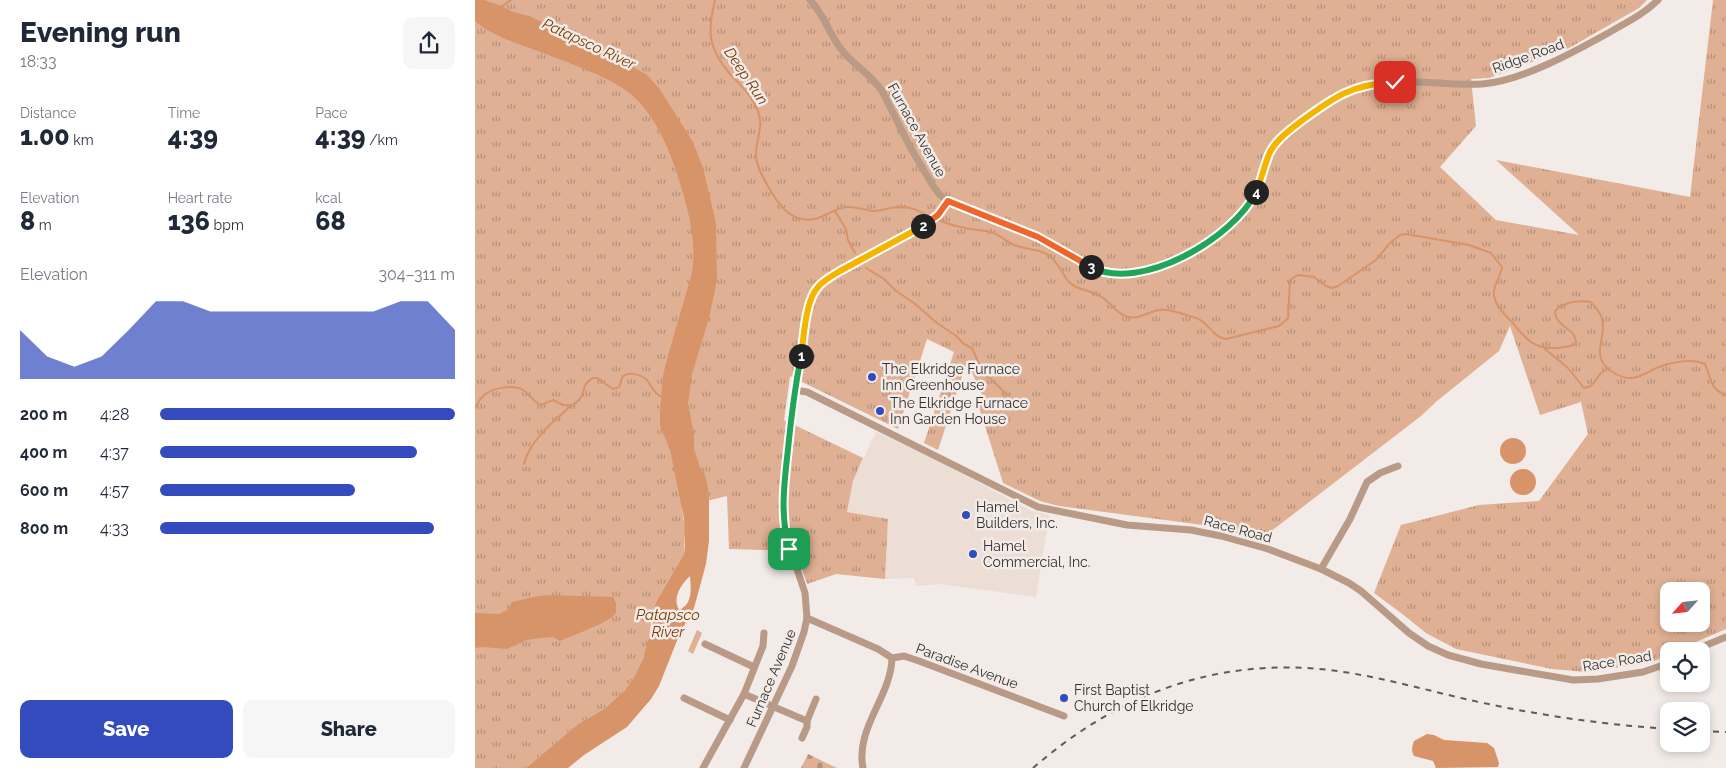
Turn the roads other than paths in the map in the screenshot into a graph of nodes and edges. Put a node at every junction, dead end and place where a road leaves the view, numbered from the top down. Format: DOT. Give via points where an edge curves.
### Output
graph roads {
  1 [pos="810,0"];
  2 [pos="1658,0"];
  3 [pos="948,201"];
  4 [pos="795,390"];
  5 [pos="1398,466"];
  6 [pos="1321,568"];
  7 [pos="807,618"];
  8 [pos="764,633"];
  9 [pos="1726,637"];
  10 [pos="705,644"];
  11 [pos="1710,644"];
  12 [pos="892,658"];
  13 [pos="1660,666"];
  14 [pos="754,667"];
  15 [pos="744,694"];
  16 [pos="684,698"];
  17 [pos="816,699"];
  18 [pos="773,706"];
  19 [pos="1064,716"];
  20 [pos="730,720"];
  21 [pos="807,721"];
  22 [pos="802,738"];
  23 [pos="703,768"];
  24 [pos="744,768"];
  25 [pos="863,768"];
  1 -- 3 [label="street, Furnace Avenue" via="844,53 877,82 930,181"];
  2 -- 3 [label="street, Ridge Road" via="1644,12 1572,53 1505,80 1481,84 1384,83 1359,87 1336,96 1279,140 1271,151 1253,197 1227,228 1187,256 1139,272 1117,274 1097,270 1038,237"];
  3 -- 4 [label="street, Furnace Avenue" via="930,222 834,275 817,288 809,307"];
  4 -- 6 [label="street, Race Road" via="807,392 1038,507 1127,525 1221,536"];
  4 -- 7 [label="street, Furnace Avenue" via="783,512 788,544 805,593"];
  5 -- 6 [label="street" via="1367,482"];
  6 -- 13 [label="street, Race Road" via="1361,591 1419,640 1461,659 1561,679 1585,680 1643,672"];
  7 -- 12 [label="street, Paradise Avenue" via="879,649"];
  7 -- 18 [label="street, Furnace Avenue" via="799,647"];
  8 -- 14 [label="street" via="763,646"];
  9 -- 11 [label="street"];
  10 -- 14 [label="street"];
  12 -- 19 [label="street, Paradise Avenue" via="904,656 919,661"];
  12 -- 25 [label="street" via="888,681 865,734"];
  14 -- 15 [label="street"];
  15 -- 18 [label="street"];
  15 -- 20 [label="street"];
  16 -- 20 [label="street"];
  17 -- 21 [label="street"];
  18 -- 21 [label="street"];
  18 -- 24 [label="street, Furnace Avenue"];
  20 -- 23 [label="street"];
  21 -- 22 [label="street"];
}
